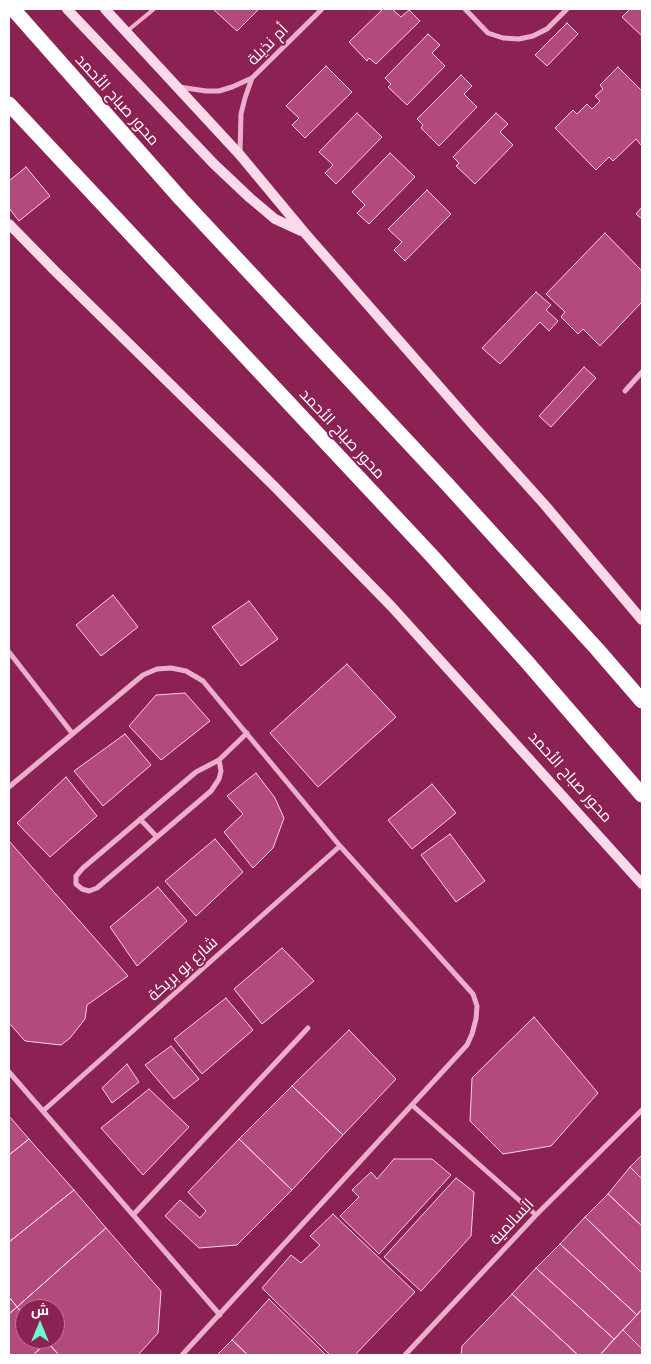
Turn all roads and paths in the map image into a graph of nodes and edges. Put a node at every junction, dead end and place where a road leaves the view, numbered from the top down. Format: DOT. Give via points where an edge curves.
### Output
graph roads {
  1 [pos="13,9"];
  2 [pos="68,9"];
  3 [pos="105,9"];
  4 [pos="154,9"];
  5 [pos="322,9"];
  6 [pos="465,9"];
  7 [pos="567,9"];
  8 [pos="126,32"];
  9 [pos="252,78"];
  10 [pos="178,87"];
  11 [pos="9,104"];
  12 [pos="240,155"];
  13 [pos="9,224"];
  14 [pos="304,232"];
  15 [pos="642,372"];
  16 [pos="625,391"];
  17 [pos="642,620"];
  18 [pos="9,652"];
  19 [pos="642,701"];
  20 [pos="72,733"];
  21 [pos="247,733"];
  22 [pos="219,760"];
  23 [pos="9,787"];
  24 [pos="642,795"];
  25 [pos="140,819"];
  26 [pos="157,837"];
  27 [pos="340,846"];
  28 [pos="642,884"];
  29 [pos="308,1028"];
  30 [pos="9,1072"];
  31 [pos="412,1105"];
  32 [pos="642,1110"];
  33 [pos="42,1111"];
  34 [pos="133,1215"];
  35 [pos="536,1215"];
  36 [pos="220,1315"];
  37 [pos="182,1355"];
  38 [pos="405,1355"];
  1 -- 19 [label="highway, محور صباح الأحمد" via="181,199 440,477"];
  2 -- 14 [label="street" via="214,164 275,219"];
  3 -- 8 [label="street"];
  4 -- 8 [label="lane"];
  5 -- 9 [label="street, أم نذيلة"];
  6 -- 7 [label="street" via="488,33 519,39 548,29"];
  8 -- 10 [label="street"];
  9 -- 10 [label="street, أم نذيلة" via="219,91"];
  9 -- 12 [label="street, أم نذيلة" via="241,114"];
  10 -- 12 [label="street"];
  11 -- 24 [label="highway, محور صباح الأحمد" via="450,576"];
  12 -- 14 [label="street"];
  13 -- 28 [label="street, محور صباح الأحمد" via="392,607"];
  14 -- 17 [label="street"];
  15 -- 16 [label="street"];
  18 -- 20 [label="street"];
  20 -- 21 [label="street" via="143,675 171,668 203,680"];
  20 -- 23 [label="street"];
  21 -- 22 [label="street"];
  21 -- 27 [label="street"];
  22 -- 25 [label="street" via="196,772"];
  22 -- 26 [label="street" via="219,779 211,791"];
  25 -- 26 [label="street"];
  25 -- 26 [label="street" via="83,868 76,876 76,884 89,891 97,888"];
  27 -- 31 [label="street" via="473,994 477,1006 472,1034 466,1045"];
  27 -- 33 [label="street, شارع بو بريكة"];
  29 -- 34 [label="street"];
  30 -- 33 [label="street"];
  31 -- 35 [label="street"];
  31 -- 36 [label="street"];
  32 -- 35 [label="street, السالمية"];
  33 -- 34 [label="street"];
  34 -- 36 [label="street"];
  35 -- 38 [label="street, السالمية"];
  36 -- 37 [label="street"];
}
